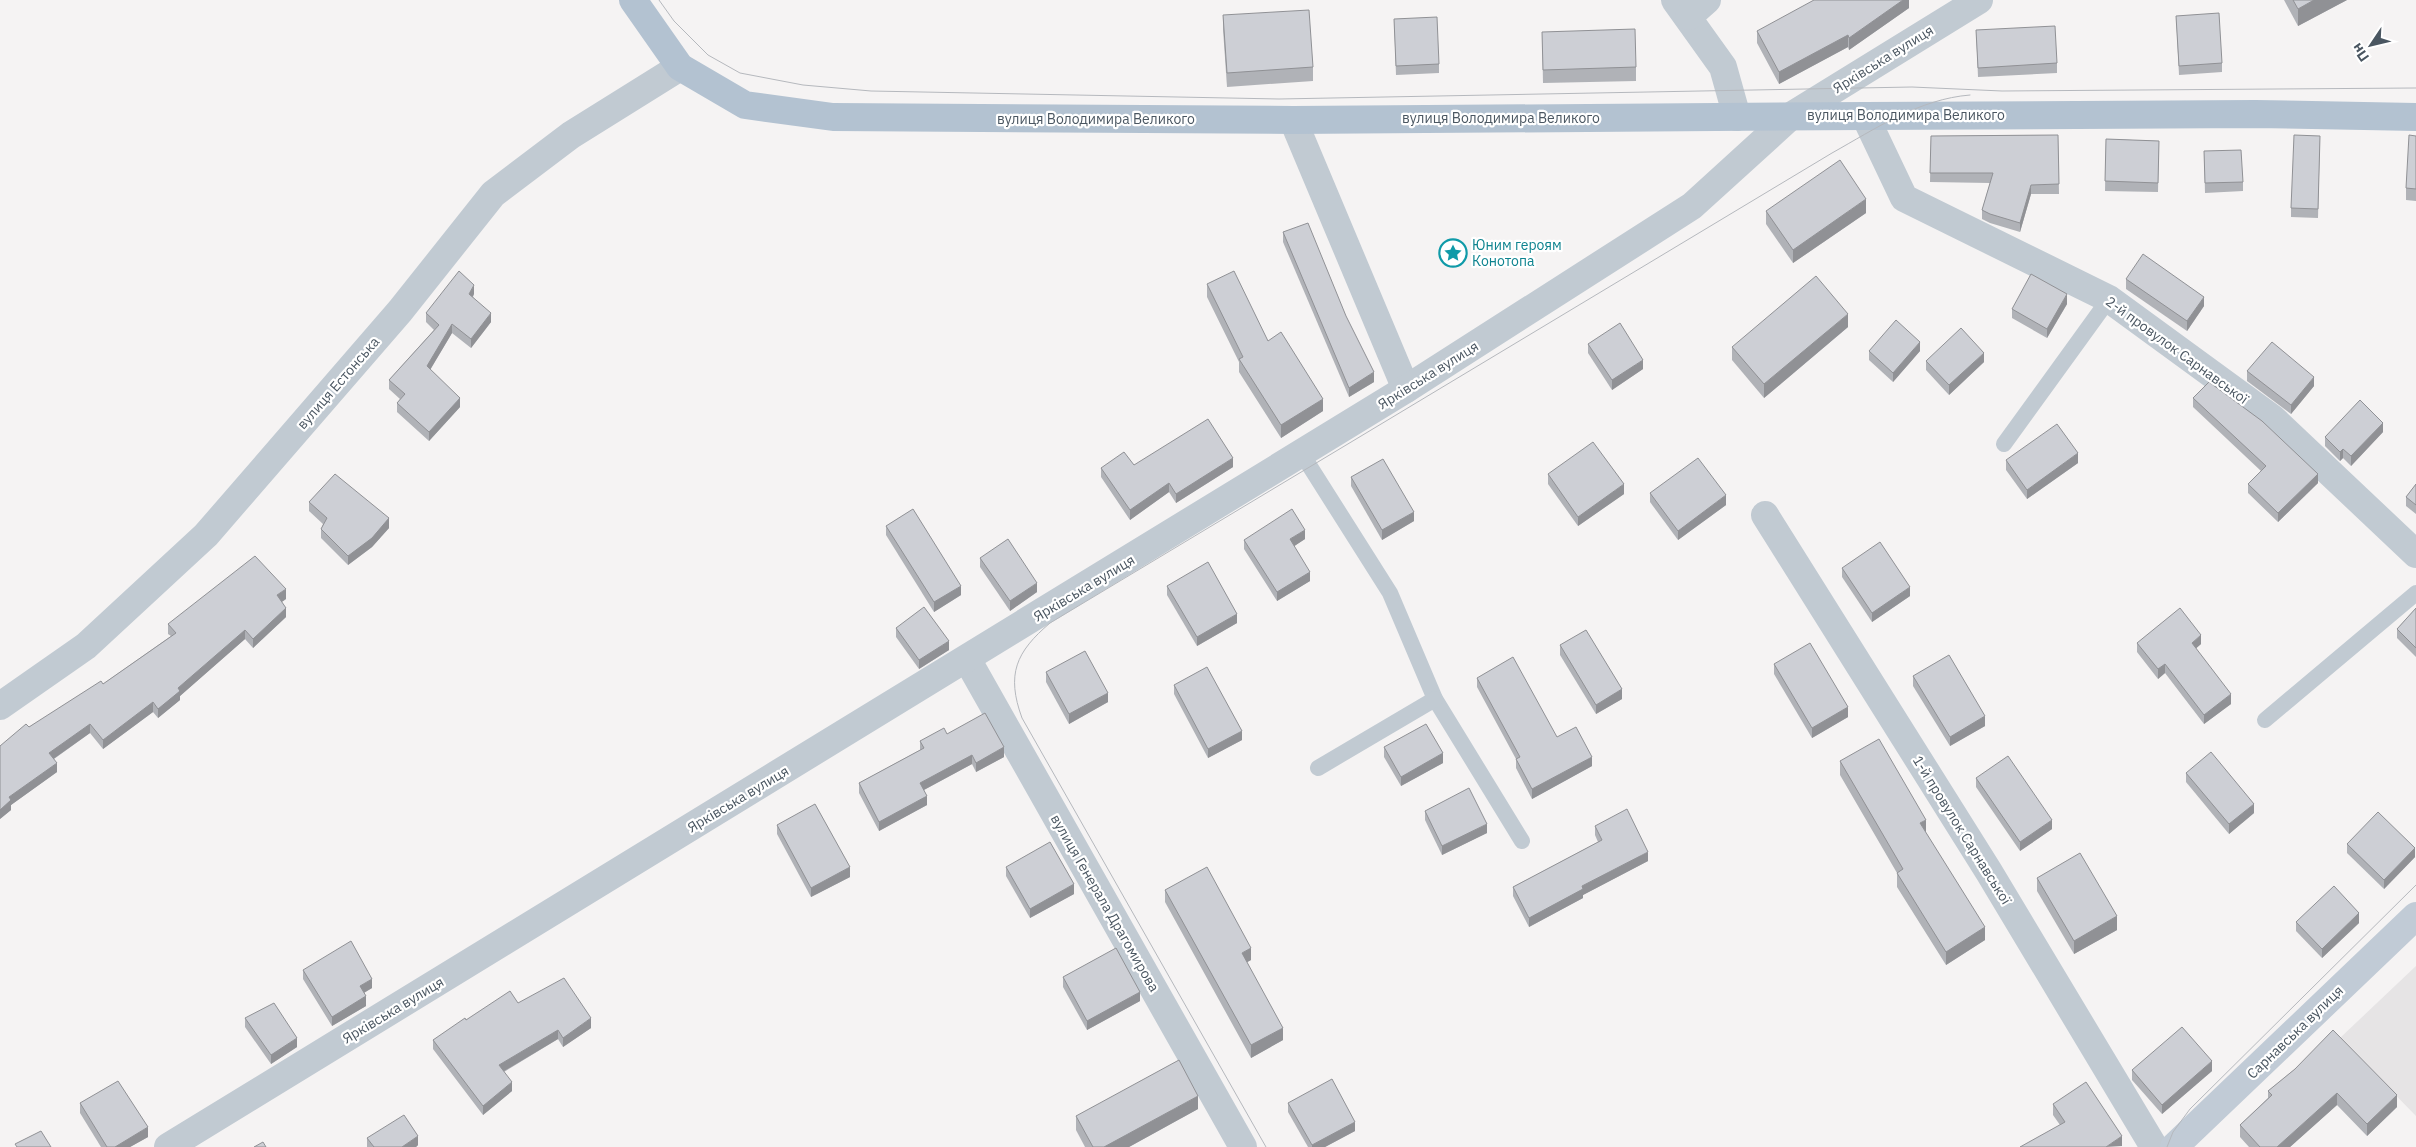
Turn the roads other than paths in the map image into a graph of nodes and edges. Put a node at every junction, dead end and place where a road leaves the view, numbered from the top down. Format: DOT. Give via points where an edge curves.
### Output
graph roads {
  1 [pos="633,0"];
  2 [pos="1979,0"];
  3 [pos="1690,5"];
  4 [pos="680,67"];
  5 [pos="1791,116"];
  6 [pos="1865,116"];
  7 [pos="2416,116"];
  8 [pos="1736,117"];
  9 [pos="1293,120"];
  10 [pos="2109,299"];
  11 [pos="1406,389"];
  12 [pos="2004,444"];
  13 [pos="1302,454"];
  14 [pos="1765,515"];
  15 [pos="2416,554"];
  16 [pos="2416,593"];
  17 [pos="966,659"];
  18 [pos="1435,699"];
  19 [pos="0,706"];
  20 [pos="2265,720"];
  21 [pos="1318,768"];
  22 [pos="1522,841"];
  23 [pos="2416,916"];
  24 [pos="168,1147"];
  25 [pos="1243,1147"];
  26 [pos="2154,1147"];
  27 [pos="2174,1147"];
  1 -- 4 [label="main road, вулиця Володимира Великого"];
  2 -- 5 [label="street, Ярківська вулиця"];
  3 -- 8 [label="street" via="1723,67"];
  4 -- 9 [label="main road, вулиця Володимира Великого" via="745,105 833,117"];
  4 -- 19 [label="street, вулиця Естонська" via="571,135 493,194 400,311 206,535 86,646"];
  5 -- 6 [label="main road, вулиця Володимира Великого"];
  5 -- 8 [label="main road, вулиця Володимира Великого"];
  5 -- 11 [label="street, Ярківська вулиця" via="1692,206"];
  6 -- 7 [label="main road, вулиця Володимира Великого"];
  6 -- 10 [label="street, 2-й провулок Сарнавської" via="1904,198"];
  8 -- 9 [label="main road, вулиця Володимира Великого"];
  9 -- 11 [label="street"];
  10 -- 12 [label="lane"];
  10 -- 15 [label="street, 2-й провулок Сарнавської" via="2272,418"];
  11 -- 13 [label="street, Ярківська вулиця"];
  13 -- 17 [label="street, Ярківська вулиця"];
  13 -- 18 [label="lane" via="1390,593"];
  14 -- 26 [label="street, 1-й провулок Сарнавської" via="1989,872"];
  16 -- 20 [label="lane"];
  17 -- 24 [label="street, Ярківська вулиця"];
  17 -- 25 [label="street, вулиця Генерала Драгомирова"];
  18 -- 21 [label="lane"];
  18 -- 22 [label="lane"];
  23 -- 27 [label="street, Сарнавська вулиця"];
}
